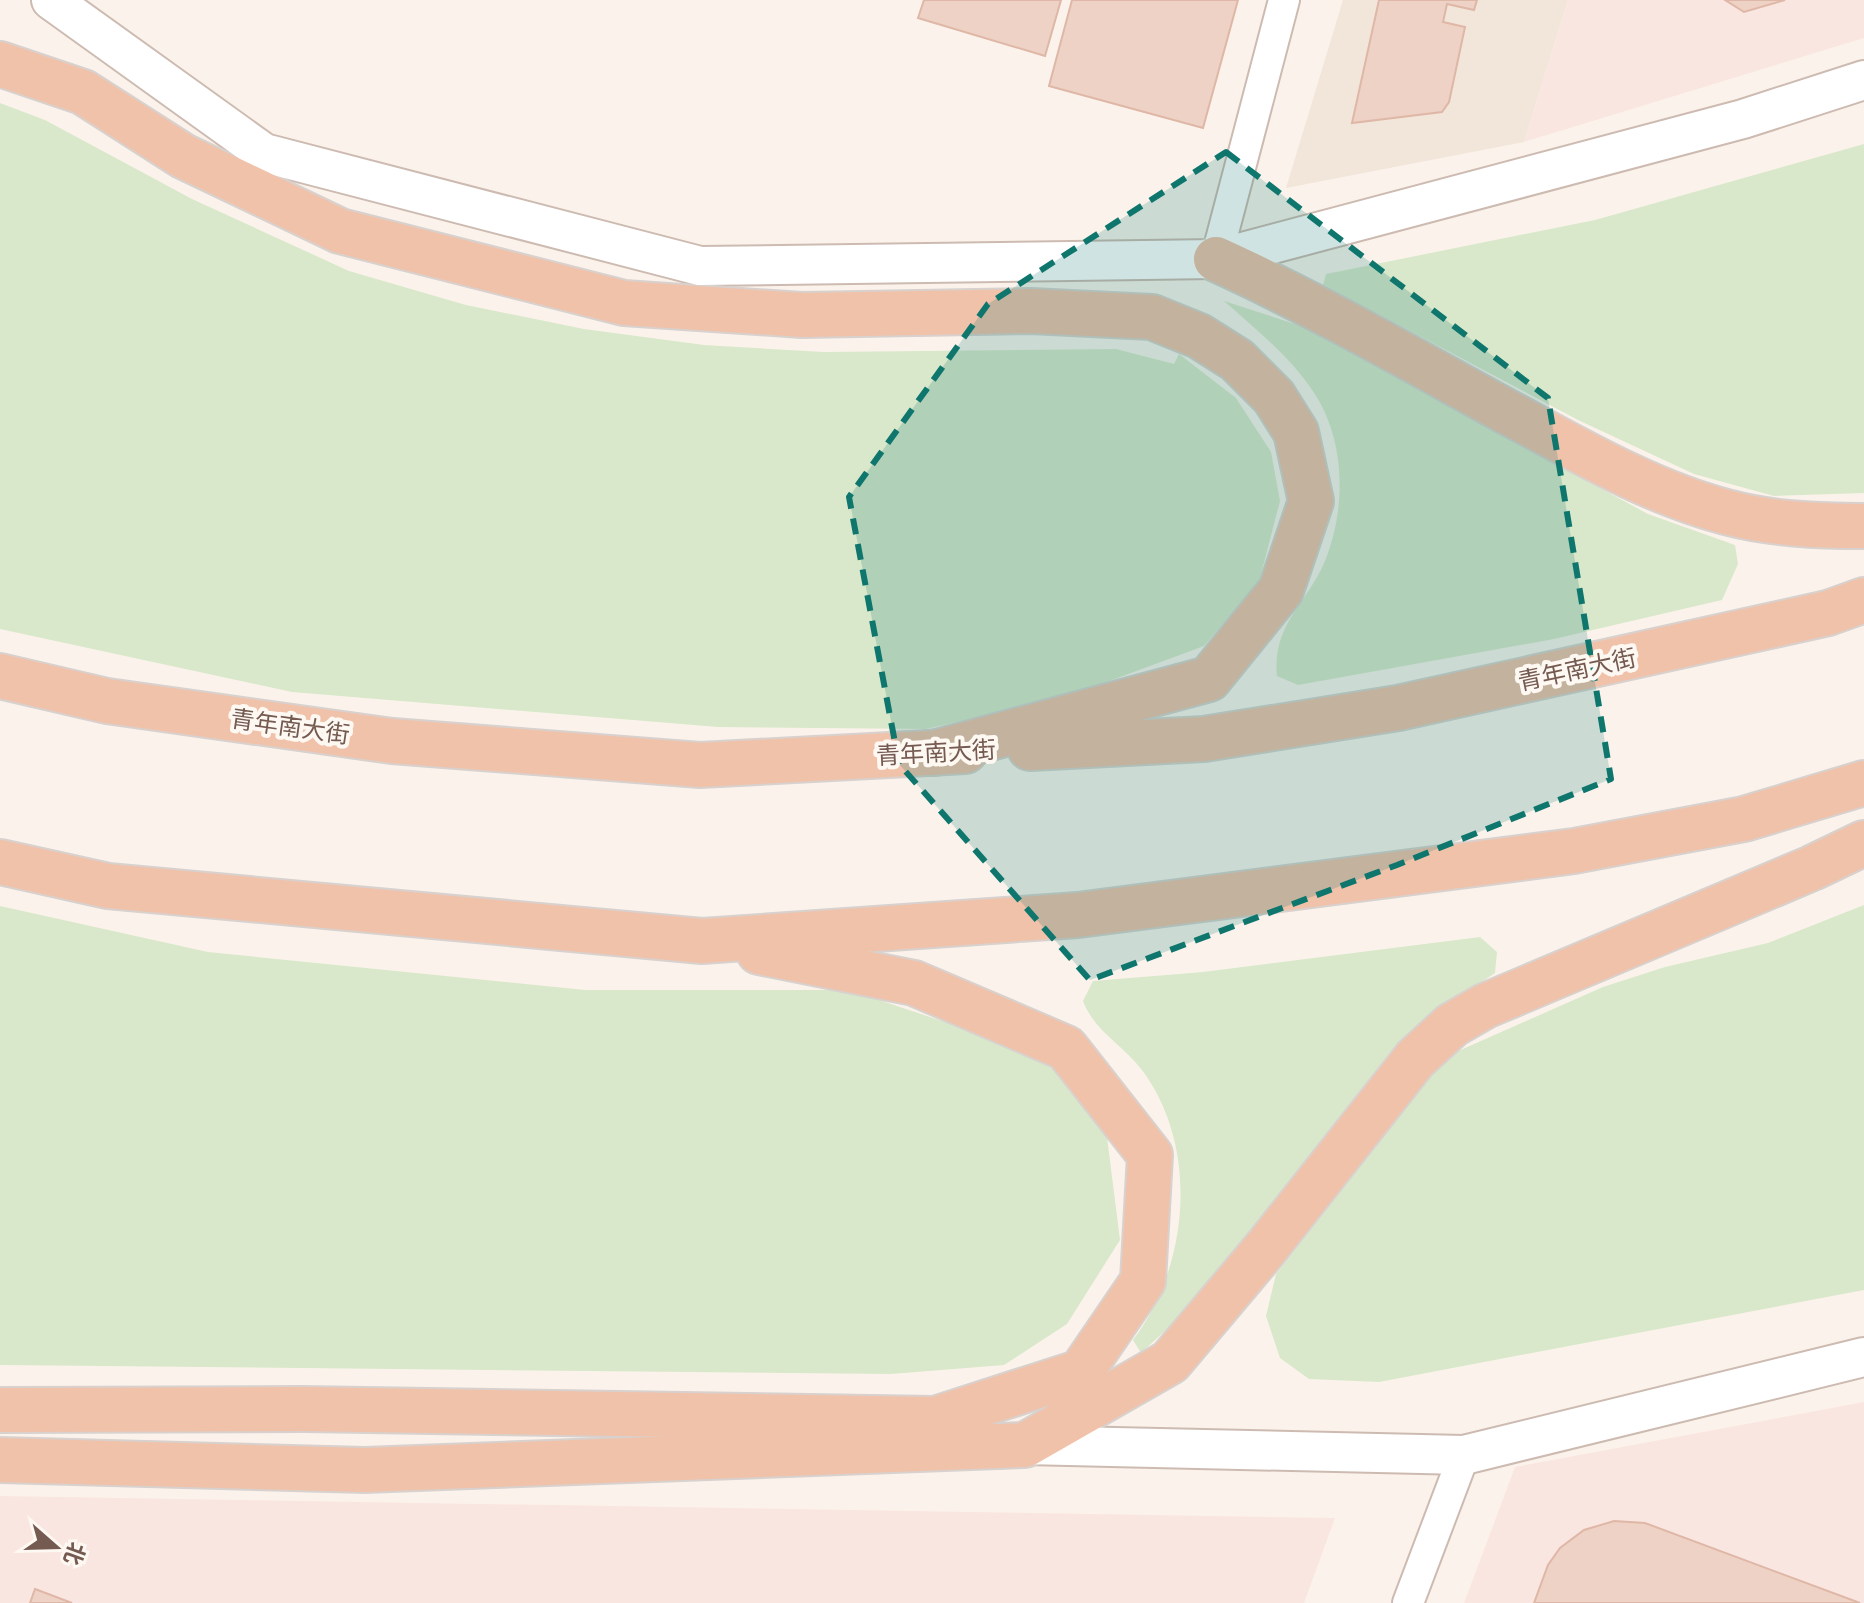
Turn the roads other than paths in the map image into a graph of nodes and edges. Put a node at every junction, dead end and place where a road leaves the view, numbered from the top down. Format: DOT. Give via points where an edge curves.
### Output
graph roads {
  1 [pos="51,0"];
  2 [pos="1284,0"];
  3 [pos="0,64"];
  4 [pos="1864,80"];
  5 [pos="1216,259"];
  6 [pos="1864,526"];
  7 [pos="1864,600"];
  8 [pos="0,676"];
  9 [pos="934,753"];
  10 [pos="1864,783"];
  11 [pos="1864,843"];
  12 [pos="0,862"];
  13 [pos="702,941"];
  14 [pos="1864,1357"];
  15 [pos="0,1410"];
  16 [pos="1025,1445"];
  17 [pos="1464,1455"];
  18 [pos="0,1460"];
  19 [pos="1408,1603"];
  1 -- 5 [label="street" via="264,153 700,266"];
  2 -- 5 [label="street"];
  3 -- 9 [label="highway" via="83,92 183,156 340,231 609,300 802,315 1031,311 1152,317 1199,336 1237,360 1274,397 1296,432 1311,501 1281,590 1209,679"];
  4 -- 5 [label="street" via="1743,119"];
  5 -- 6 [label="highway" via="1283,289 1672,496 1800,526"];
  7 -- 9 [label="highway, 青年南大街" via="1813,616 1398,708 1204,739"];
  8 -- 9 [label="highway, 青年南大街" via="107,701 392,741 700,765"];
  10 -- 13 [label="highway" via="1744,819 1574,851 1078,915"];
  11 -- 16 [label="highway" via="1485,1006 1452,1025 1415,1059 1170,1362"];
  12 -- 13 [label="highway" via="108,886"];
  13 -- 15 [label="highway" via="914,983 1066,1048 1150,1155 1143,1281 1081,1372 935,1419"];
  14 -- 17 [label="street"];
  16 -- 17 [label="street"];
  16 -- 18 [label="highway" via="365,1470"];
  17 -- 19 [label="street"];
}
